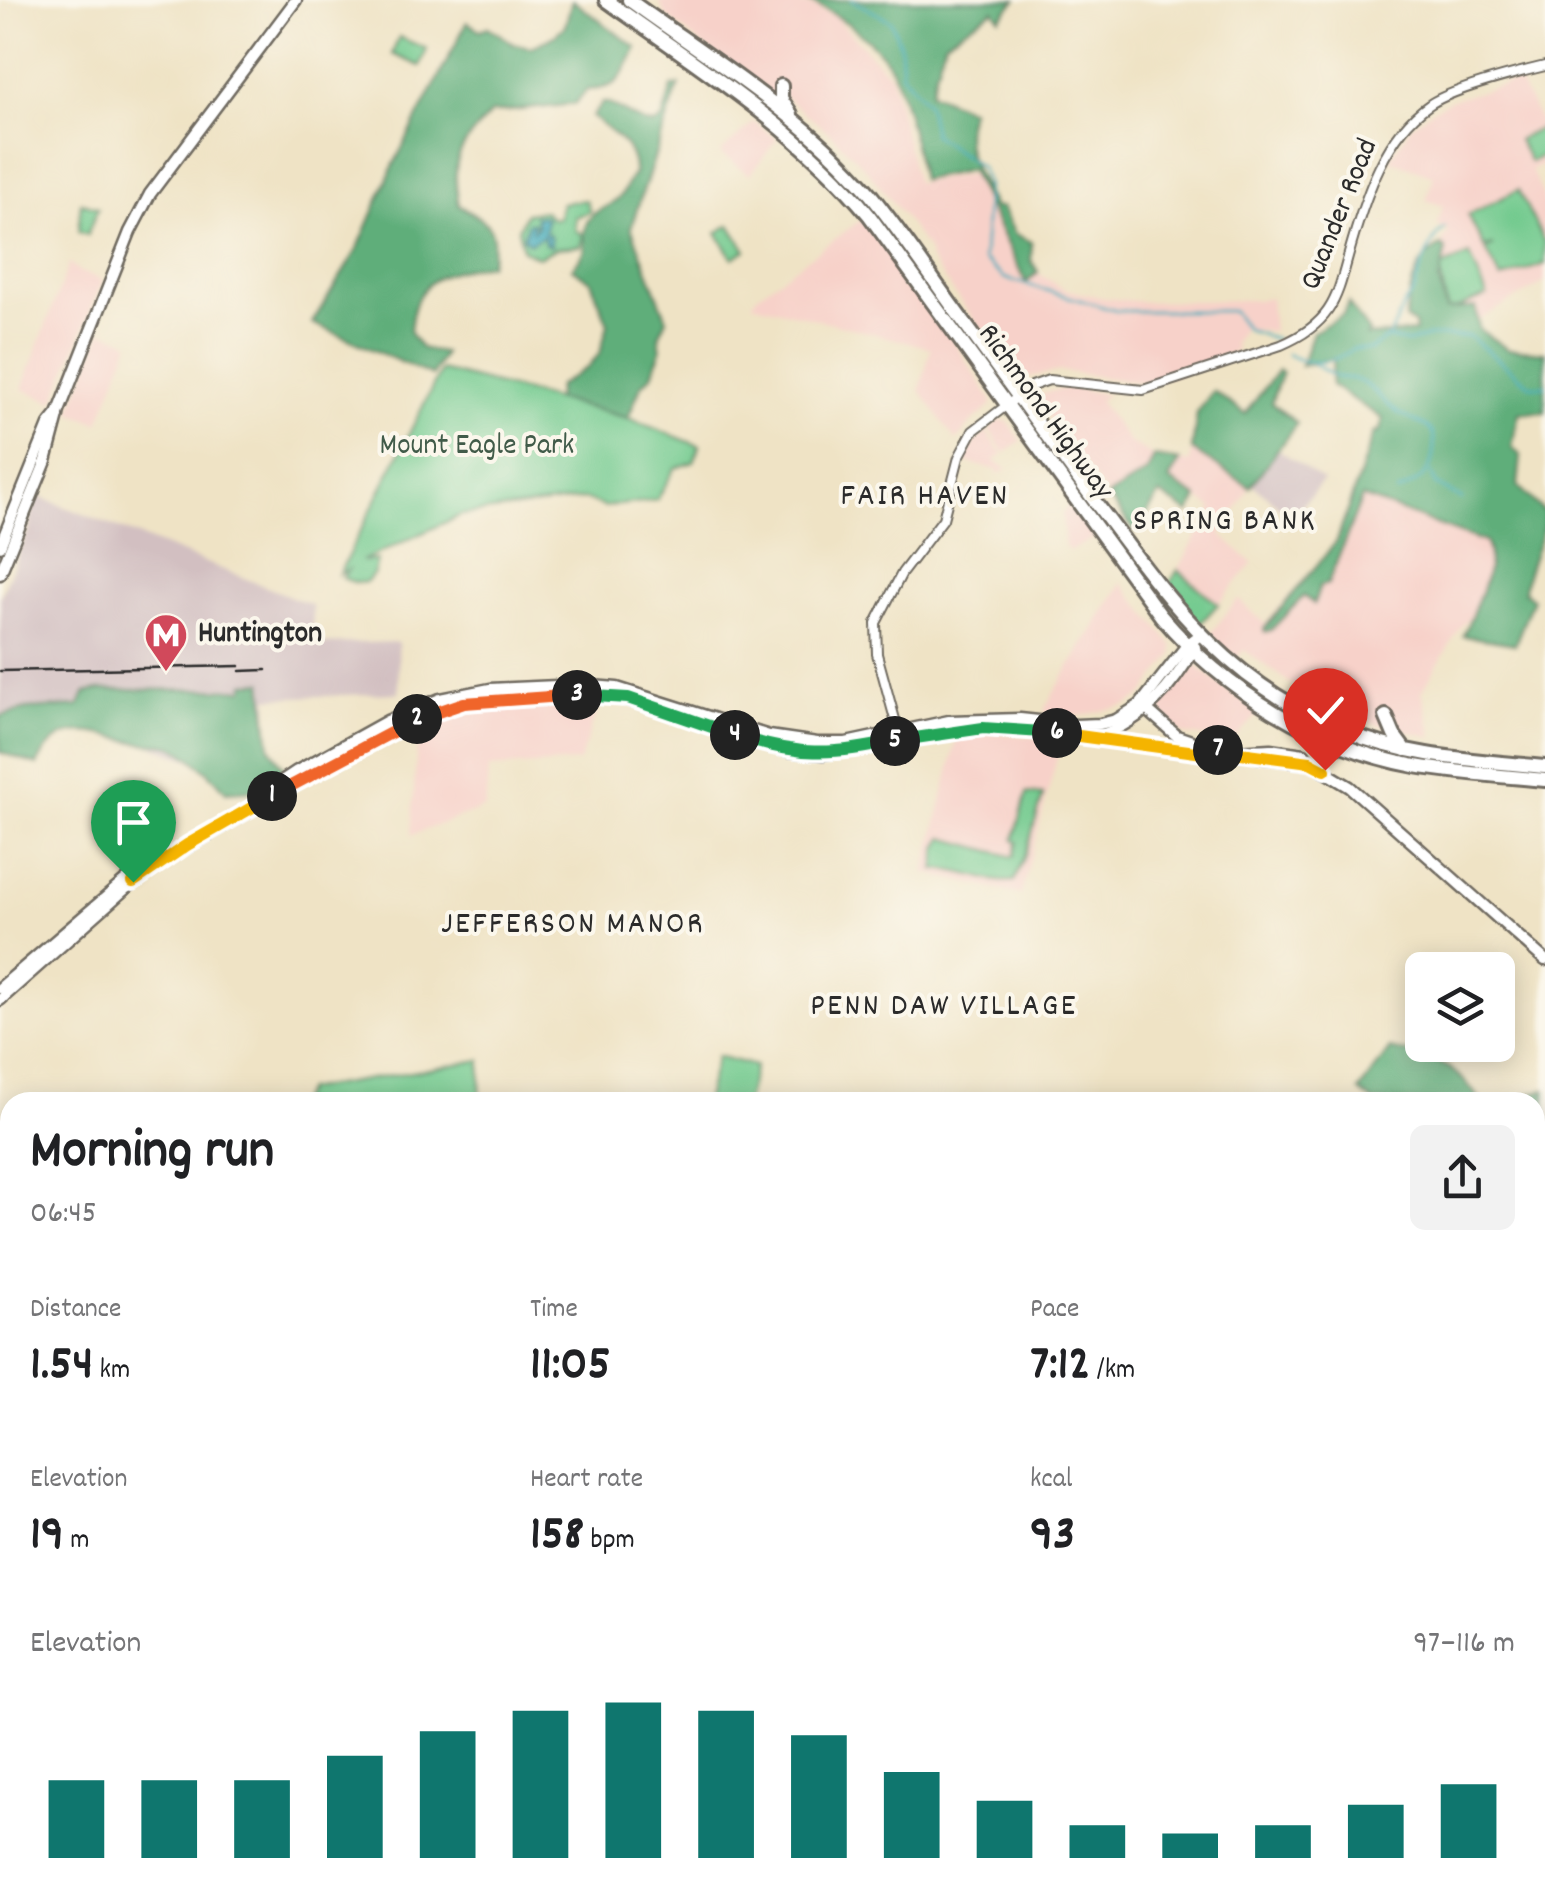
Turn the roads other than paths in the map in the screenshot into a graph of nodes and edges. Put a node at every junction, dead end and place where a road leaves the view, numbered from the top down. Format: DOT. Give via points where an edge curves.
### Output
graph roads {
  1 [pos="296,0"];
  2 [pos="606,0"];
  3 [pos="629,0"];
  4 [pos="1545,66"];
  5 [pos="781,86"];
  6 [pos="799,124"];
  7 [pos="1012,401"];
  8 [pos="58,414"];
  9 [pos="0,546"];
  10 [pos="0,574"];
  11 [pos="1200,634"];
  12 [pos="1190,648"];
  13 [pos="476,696"];
  14 [pos="1144,708"];
  15 [pos="1386,716"];
  16 [pos="1324,729"];
  17 [pos="899,734"];
  18 [pos="1100,736"];
  19 [pos="1219,750"];
  20 [pos="1405,750"];
  21 [pos="1310,762"];
  22 [pos="1545,767"];
  23 [pos="1545,780"];
  24 [pos="1545,960"];
  25 [pos="0,988"];
  26 [pos="0,1000"];
  1 -- 8 [label="main road" via="150,194"];
  2 -- 7 [label="highway, Richmond Highway" via="786,131 838,179"];
  3 -- 6 [label="highway, Richmond Highway"];
  4 -- 7 [label="street, Quander Road" via="1438,99 1403,128 1367,201 1338,295 1301,336 1144,390 1052,380"];
  5 -- 6 [label="highway" via="781,101"];
  6 -- 7 [label="highway, Richmond Highway" via="872,198"];
  7 -- 11 [label="highway, Richmond Highway"];
  7 -- 12 [label="highway, Richmond Highway"];
  7 -- 17 [label="street" via="967,440 943,518 878,617 875,644"];
  8 -- 9 [label="main road"];
  8 -- 10 [label="main road"];
  11 -- 12 [label="main road"];
  11 -- 16 [label="highway, Richmond Highway"];
  12 -- 14 [label="main road"];
  12 -- 16 [label="highway, Richmond Highway" via="1276,713"];
  13 -- 17 [label="main road" via="579,685 616,688 770,736 846,743"];
  13 -- 25 [label="main road" via="440,699 379,725 171,848"];
  13 -- 26 [label="main road" via="418,718 187,845 138,878"];
  14 -- 17 [label="main road" via="1092,725 987,719"];
  14 -- 18 [label="main road"];
  14 -- 19 [label="main road" via="1177,736"];
  15 -- 20 [label="highway"];
  16 -- 20 [label="highway, Richmond Highway"];
  16 -- 21 [label="main road"];
  16 -- 23 [label="highway, Richmond Highway" via="1414,766"];
  17 -- 18 [label="main road" via="998,728"];
  18 -- 19 [label="main road"];
  19 -- 21 [label="main road" via="1287,750"];
  20 -- 22 [label="highway, Richmond Highway"];
  21 -- 24 [label="main road" via="1350,787"];
}
